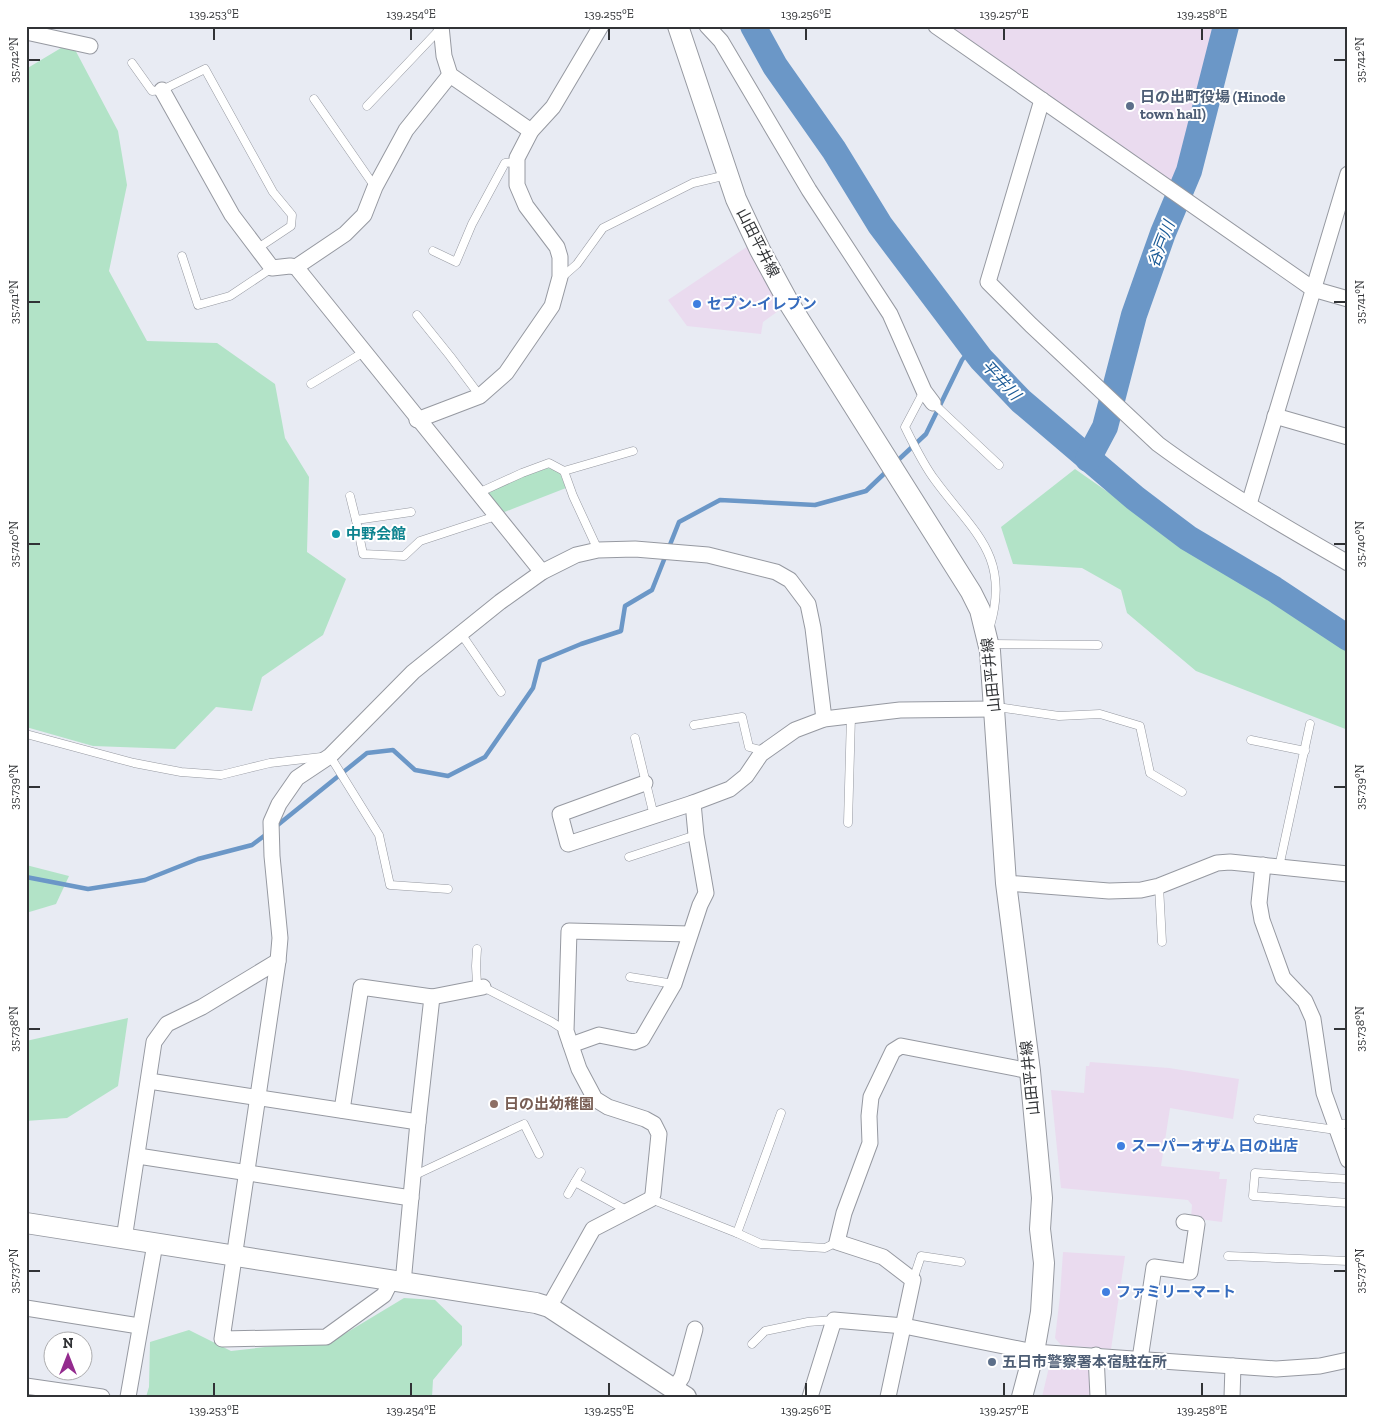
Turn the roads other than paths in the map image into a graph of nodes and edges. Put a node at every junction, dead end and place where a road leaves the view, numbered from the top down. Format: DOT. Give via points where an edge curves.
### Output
graph roads {
  1 [pos="601,26"];
  2 [pos="678,26"];
  3 [pos="707,26"];
  4 [pos="936,26"];
  5 [pos="441,27"];
  6 [pos="26,32"];
  7 [pos="90,46"];
  8 [pos="132,63"];
  9 [pos="450,76"];
  10 [pos="162,90"];
  11 [pos="314,99"];
  12 [pos="1042,100"];
  13 [pos="367,106"];
  14 [pos="531,131"];
  15 [pos="517,162"];
  16 [pos="1348,174"];
  17 [pos="727,175"];
  18 [pos="375,187"];
  19 [pos="258,248"];
  20 [pos="434,251"];
  21 [pos="182,256"];
  22 [pos="296,267"];
  23 [pos="272,268"];
  24 [pos="559,280"];
  25 [pos="1313,289"];
  26 [pos="1348,299"];
  27 [pos="417,315"];
  28 [pos="364,352"];
  29 [pos="311,384"];
  30 [pos="480,396"];
  31 [pos="928,397"];
  32 [pos="1276,416"];
  33 [pos="417,420"];
  34 [pos="1348,437"];
  35 [pos="633,451"];
  36 [pos="998,465"];
  37 [pos="564,471"];
  38 [pos="478,493"];
  39 [pos="350,496"];
  40 [pos="1249,504"];
  41 [pos="411,512"];
  42 [pos="496,516"];
  43 [pos="356,520"];
  44 [pos="598,550"];
  45 [pos="1348,563"];
  46 [pos="542,572"];
  47 [pos="462,634"];
  48 [pos="988,640"];
  49 [pos="1098,645"];
  50 [pos="501,692"];
  51 [pos="994,709"];
  52 [pos="851,716"];
  53 [pos="824,719"];
  54 [pos="1310,724"];
  55 [pos="694,725"];
  56 [pos="26,734"];
  57 [pos="635,738"];
  58 [pos="1251,740"];
  59 [pos="764,751"];
  60 [pos="1305,751"];
  61 [pos="330,756"];
  62 [pos="645,783"];
  63 [pos="1182,792"];
  64 [pos="694,803"];
  65 [pos="654,816"];
  66 [pos="848,823"];
  67 [pos="696,835"];
  68 [pos="629,858"];
  69 [pos="1263,865"];
  70 [pos="1279,867"];
  71 [pos="1348,874"];
  72 [pos="1006,883"];
  73 [pos="1159,886"];
  74 [pos="448,890"];
  75 [pos="690,934"];
  76 [pos="1162,942"];
  77 [pos="477,949"];
  78 [pos="278,961"];
  79 [pos="630,977"];
  80 [pos="674,984"];
  81 [pos="483,987"];
  82 [pos="432,997"];
  83 [pos="568,1038"];
  84 [pos="1030,1072"];
  85 [pos="149,1081"];
  86 [pos="258,1098"];
  87 [pos="342,1110"];
  88 [pos="781,1113"];
  89 [pos="1258,1120"];
  90 [pos="418,1122"];
  91 [pos="1339,1126"];
  92 [pos="539,1154"];
  93 [pos="138,1156"];
  94 [pos="1348,1160"];
  95 [pos="581,1172"];
  96 [pos="247,1173"];
  97 [pos="413,1176"];
  98 [pos="1348,1180"];
  99 [pos="575,1182"];
  100 [pos="568,1194"];
  101 [pos="411,1198"];
  102 [pos="651,1199"];
  103 [pos="1348,1203"];
  104 [pos="628,1211"];
  105 [pos="1184,1222"];
  106 [pos="26,1223"];
  107 [pos="736,1233"];
  108 [pos="124,1239"];
  109 [pos="837,1242"];
  110 [pos="155,1244"];
  111 [pos="234,1256"];
  112 [pos="1228,1256"];
  113 [pos="1348,1261"];
  114 [pos="961,1262"];
  115 [pos="913,1280"];
  116 [pos="397,1282"];
  117 [pos="26,1308"];
  118 [pos="549,1308"];
  119 [pos="834,1320"];
  120 [pos="140,1326"];
  121 [pos="904,1326"];
  122 [pos="695,1329"];
  123 [pos="752,1344"];
  124 [pos="1034,1352"];
  125 [pos="1096,1356"];
  126 [pos="1140,1359"];
  127 [pos="1348,1360"];
  128 [pos="1233,1366"];
  129 [pos="26,1386"];
  130 [pos="683,1395"];
  131 [pos="102,1397"];
  132 [pos="128,1397"];
  133 [pos="810,1397"];
  134 [pos="888,1397"];
  135 [pos="1022,1397"];
  136 [pos="1098,1397"];
  137 [pos="1232,1397"];
  1 -- 14 [label="street" via="553,107"];
  2 -- 17 [label="main road, 山田平井線"];
  3 -- 31 [label="street" via="721,41 809,190 890,314"];
  4 -- 12 [label="street"];
  5 -- 9 [label="street"];
  5 -- 13 [label="lane"];
  6 -- 7 [label="street"];
  8 -- 10 [label="lane" via="152,91"];
  9 -- 14 [label="street"];
  9 -- 18 [label="street" via="406,130"];
  10 -- 19 [label="street" via="232,215"];
  10 -- 19 [label="lane" via="205,69 273,192 292,215 291,226"];
  11 -- 18 [label="lane"];
  12 -- 25 [label="street"];
  12 -- 40 [label="street" via="988,282 1158,444"];
  14 -- 15 [label="street"];
  15 -- 20 [label="lane" via="505,163 472,224 456,262"];
  15 -- 24 [label="street" via="517,185 526,206 557,247"];
  16 -- 25 [label="street"];
  17 -- 24 [label="lane" via="693,183 603,228 577,264"];
  17 -- 48 [label="main road, 山田平井線" via="790,305 971,592"];
  18 -- 22 [label="street" via="364,215 345,234"];
  19 -- 23 [label="street"];
  21 -- 23 [label="lane" via="198,305 230,296"];
  22 -- 23 [label="street"];
  22 -- 28 [label="street"];
  24 -- 30 [label="street" via="552,306 506,373"];
  25 -- 26 [label="street"];
  25 -- 32 [label="street"];
  27 -- 30 [label="lane"];
  28 -- 29 [label="lane"];
  28 -- 33 [label="street"];
  30 -- 33 [label="street"];
  31 -- 36 [label="lane"];
  31 -- 48 [label="lane" via="905,427 918,454 983,541 990,558 996,583"];
  32 -- 34 [label="street"];
  32 -- 40 [label="street"];
  33 -- 38 [label="street"];
  35 -- 37 [label="lane"];
  37 -- 38 [label="lane" via="549,464"];
  37 -- 44 [label="lane"];
  38 -- 42 [label="street"];
  39 -- 43 [label="lane"];
  40 -- 45 [label="street"];
  41 -- 43 [label="lane"];
  42 -- 43 [label="lane" via="420,541 404,556 362,554"];
  42 -- 46 [label="street"];
  44 -- 46 [label="street" via="576,555"];
  44 -- 53 [label="street" via="708,555 776,572 790,580 808,604"];
  46 -- 47 [label="street"];
  47 -- 50 [label="lane"];
  47 -- 61 [label="street" via="414,672"];
  48 -- 49 [label="lane"];
  48 -- 51 [label="main road, 山田平井線"];
  51 -- 52 [label="street" via="900,710"];
  51 -- 63 [label="lane" via="1059,716 1100,714 1140,726 1150,773"];
  51 -- 72 [label="main road, 山田平井線"];
  52 -- 53 [label="street"];
  52 -- 66 [label="lane"];
  53 -- 59 [label="street" via="795,730"];
  54 -- 60 [label="lane"];
  55 -- 59 [label="lane" via="742,717 749,746"];
  56 -- 61 [label="lane" via="134,763 221,775"];
  57 -- 62 [label="lane"];
  58 -- 60 [label="lane"];
  59 -- 64 [label="street" via="746,776 730,789"];
  60 -- 70 [label="lane"];
  61 -- 74 [label="lane" via="379,835 390,885"];
  61 -- 78 [label="street" via="297,778 278,804 272,822 280,938"];
  62 -- 65 [label="lane"];
  62 -- 65 [label="street" via="560,814 568,844"];
  64 -- 65 [label="street"];
  64 -- 67 [label="street"];
  67 -- 68 [label="lane"];
  67 -- 75 [label="street" via="706,893"];
  69 -- 70 [label="street"];
  69 -- 73 [label="street" via="1217,863"];
  69 -- 91 [label="street" via="1262,920 1283,978 1304,1001 1313,1019 1324,1093"];
  70 -- 71 [label="street"];
  72 -- 73 [label="street" via="1109,891"];
  72 -- 84 [label="main road, 山田平井線"];
  73 -- 76 [label="lane"];
  75 -- 80 [label="street"];
  75 -- 83 [label="street" via="569,931"];
  77 -- 81 [label="lane" via="477,984"];
  78 -- 85 [label="street" via="202,1008 167,1024 154,1042"];
  78 -- 86 [label="street"];
  79 -- 80 [label="lane"];
  80 -- 83 [label="street" via="642,1038 634,1042 599,1035"];
  81 -- 82 [label="street"];
  81 -- 83 [label="lane" via="552,1022"];
  82 -- 87 [label="street" via="361,987"];
  82 -- 90 [label="street"];
  83 -- 102 [label="street" via="595,1099 654,1124 659,1134"];
  84 -- 109 [label="street" via="900,1046 893,1051 871,1097 870,1143 844,1213"];
  84 -- 124 [label="main road, 山田平井線" via="1042,1198 1040,1229 1044,1263"];
  85 -- 86 [label="street"];
  85 -- 93 [label="street"];
  86 -- 87 [label="street"];
  86 -- 96 [label="street"];
  87 -- 90 [label="street"];
  88 -- 107 [label="lane"];
  89 -- 91 [label="lane"];
  90 -- 97 [label="street"];
  91 -- 94 [label="street"];
  92 -- 97 [label="lane" via="524,1124"];
  93 -- 96 [label="street"];
  93 -- 108 [label="street"];
  95 -- 99 [label="lane"];
  96 -- 101 [label="street"];
  96 -- 111 [label="street"];
  97 -- 101 [label="street"];
  98 -- 103 [label="lane" via="1255,1173 1253,1196"];
  99 -- 100 [label="lane"];
  99 -- 104 [label="lane"];
  101 -- 116 [label="street"];
  102 -- 104 [label="street"];
  102 -- 107 [label="lane"];
  104 -- 118 [label="street" via="594,1230"];
  105 -- 126 [label="street" via="1197,1224 1190,1272 1154,1266"];
  106 -- 108 [label="main road"];
  107 -- 109 [label="lane" via="761,1244 825,1248"];
  108 -- 110 [label="main road"];
  109 -- 115 [label="street" via="883,1257"];
  110 -- 111 [label="main road"];
  110 -- 120 [label="street"];
  111 -- 116 [label="main road"];
  111 -- 116 [label="street" via="222,1339 326,1337"];
  112 -- 113 [label="lane"];
  114 -- 115 [label="lane" via="921,1256"];
  115 -- 121 [label="street"];
  116 -- 118 [label="main road" via="514,1299"];
  117 -- 120 [label="street"];
  118 -- 130 [label="main road"];
  119 -- 121 [label="street"];
  119 -- 123 [label="lane" via="765,1330"];
  119 -- 133 [label="street"];
  120 -- 132 [label="street"];
  121 -- 124 [label="street"];
  121 -- 134 [label="street"];
  122 -- 130 [label="street" via="682,1377"];
  124 -- 125 [label="street"];
  124 -- 135 [label="main road, 山田平井線"];
  125 -- 126 [label="street"];
  125 -- 136 [label="street"];
  126 -- 128 [label="street"];
  127 -- 128 [label="street" via="1276,1369"];
  128 -- 137 [label="street"];
  129 -- 131 [label="street"];
}
